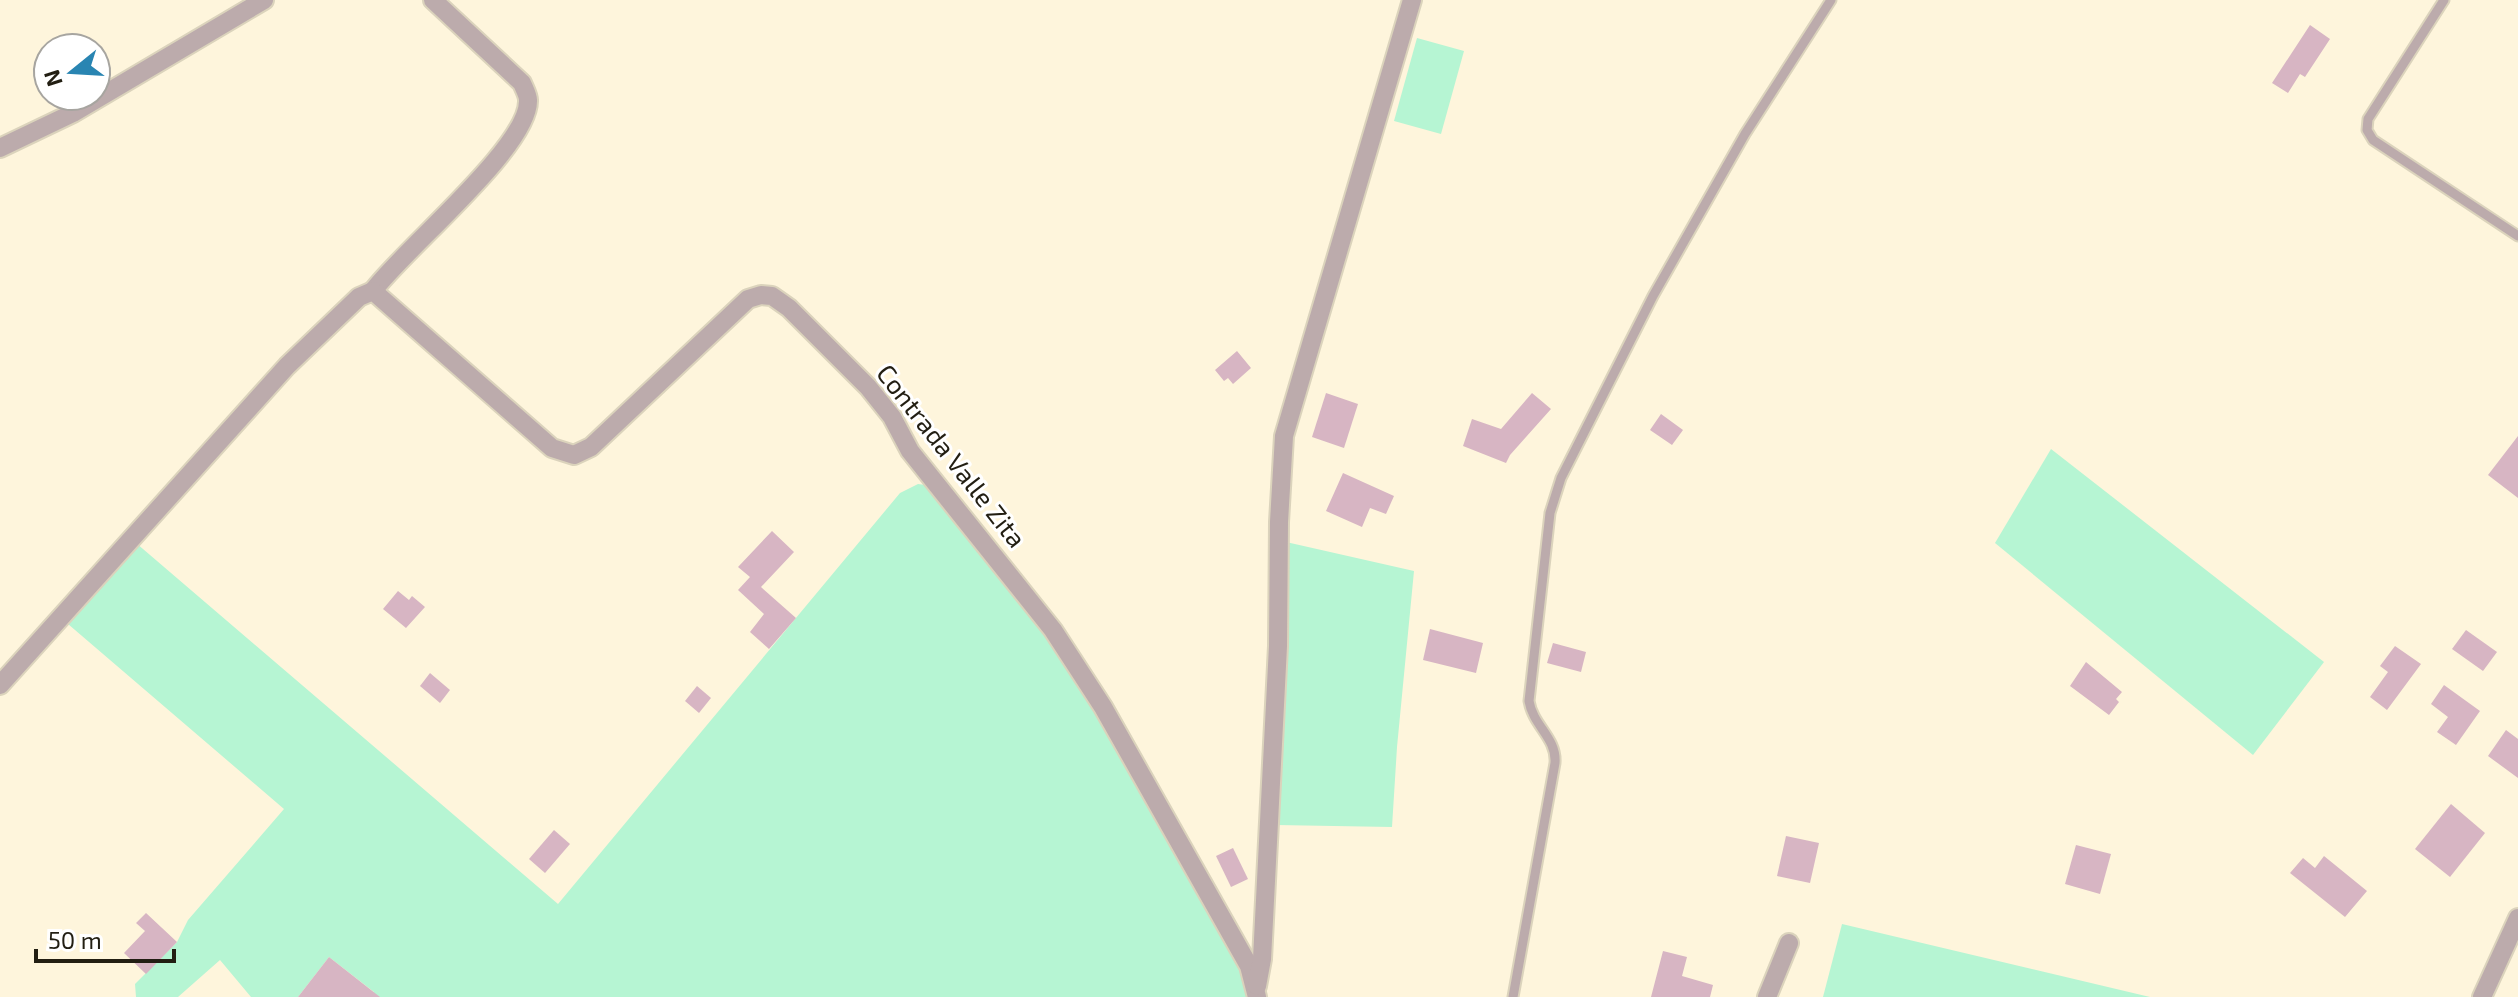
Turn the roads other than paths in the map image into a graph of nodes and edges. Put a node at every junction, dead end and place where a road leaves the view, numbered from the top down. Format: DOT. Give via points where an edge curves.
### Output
graph roads {
  1 [pos="264,0"];
  2 [pos="433,0"];
  3 [pos="1412,0"];
  4 [pos="1831,0"];
  5 [pos="2444,0"];
  6 [pos="0,148"];
  7 [pos="2518,236"];
  8 [pos="373,291"];
  9 [pos="0,685"];
  10 [pos="2518,918"];
  11 [pos="1789,943"];
  12 [pos="1257,993"];
  13 [pos="1513,997"];
  14 [pos="1767,997"];
  15 [pos="2482,997"];
  1 -- 6 [label="street" via="73,113"];
  2 -- 8 [label="street" via="522,83 528,100 524,118 478,183"];
  3 -- 12 [label="street, Contrada Valle Zita" via="1284,436 1278,646"];
  4 -- 13 [label="lane" via="1745,134 1653,296 1561,478 1550,513 1529,701 1534,720 1556,753"];
  5 -- 7 [label="lane" via="2368,119 2367,130 2373,140"];
  8 -- 9 [label="street" via="359,297 287,366"];
  8 -- 12 [label="street, Contrada Valle Zita" via="552,448 574,455 591,447 748,299 772,296 789,308 868,387 910,451 1053,630 1103,707 1234,939"];
  10 -- 15 [label="street"];
  11 -- 14 [label="street"];
}
